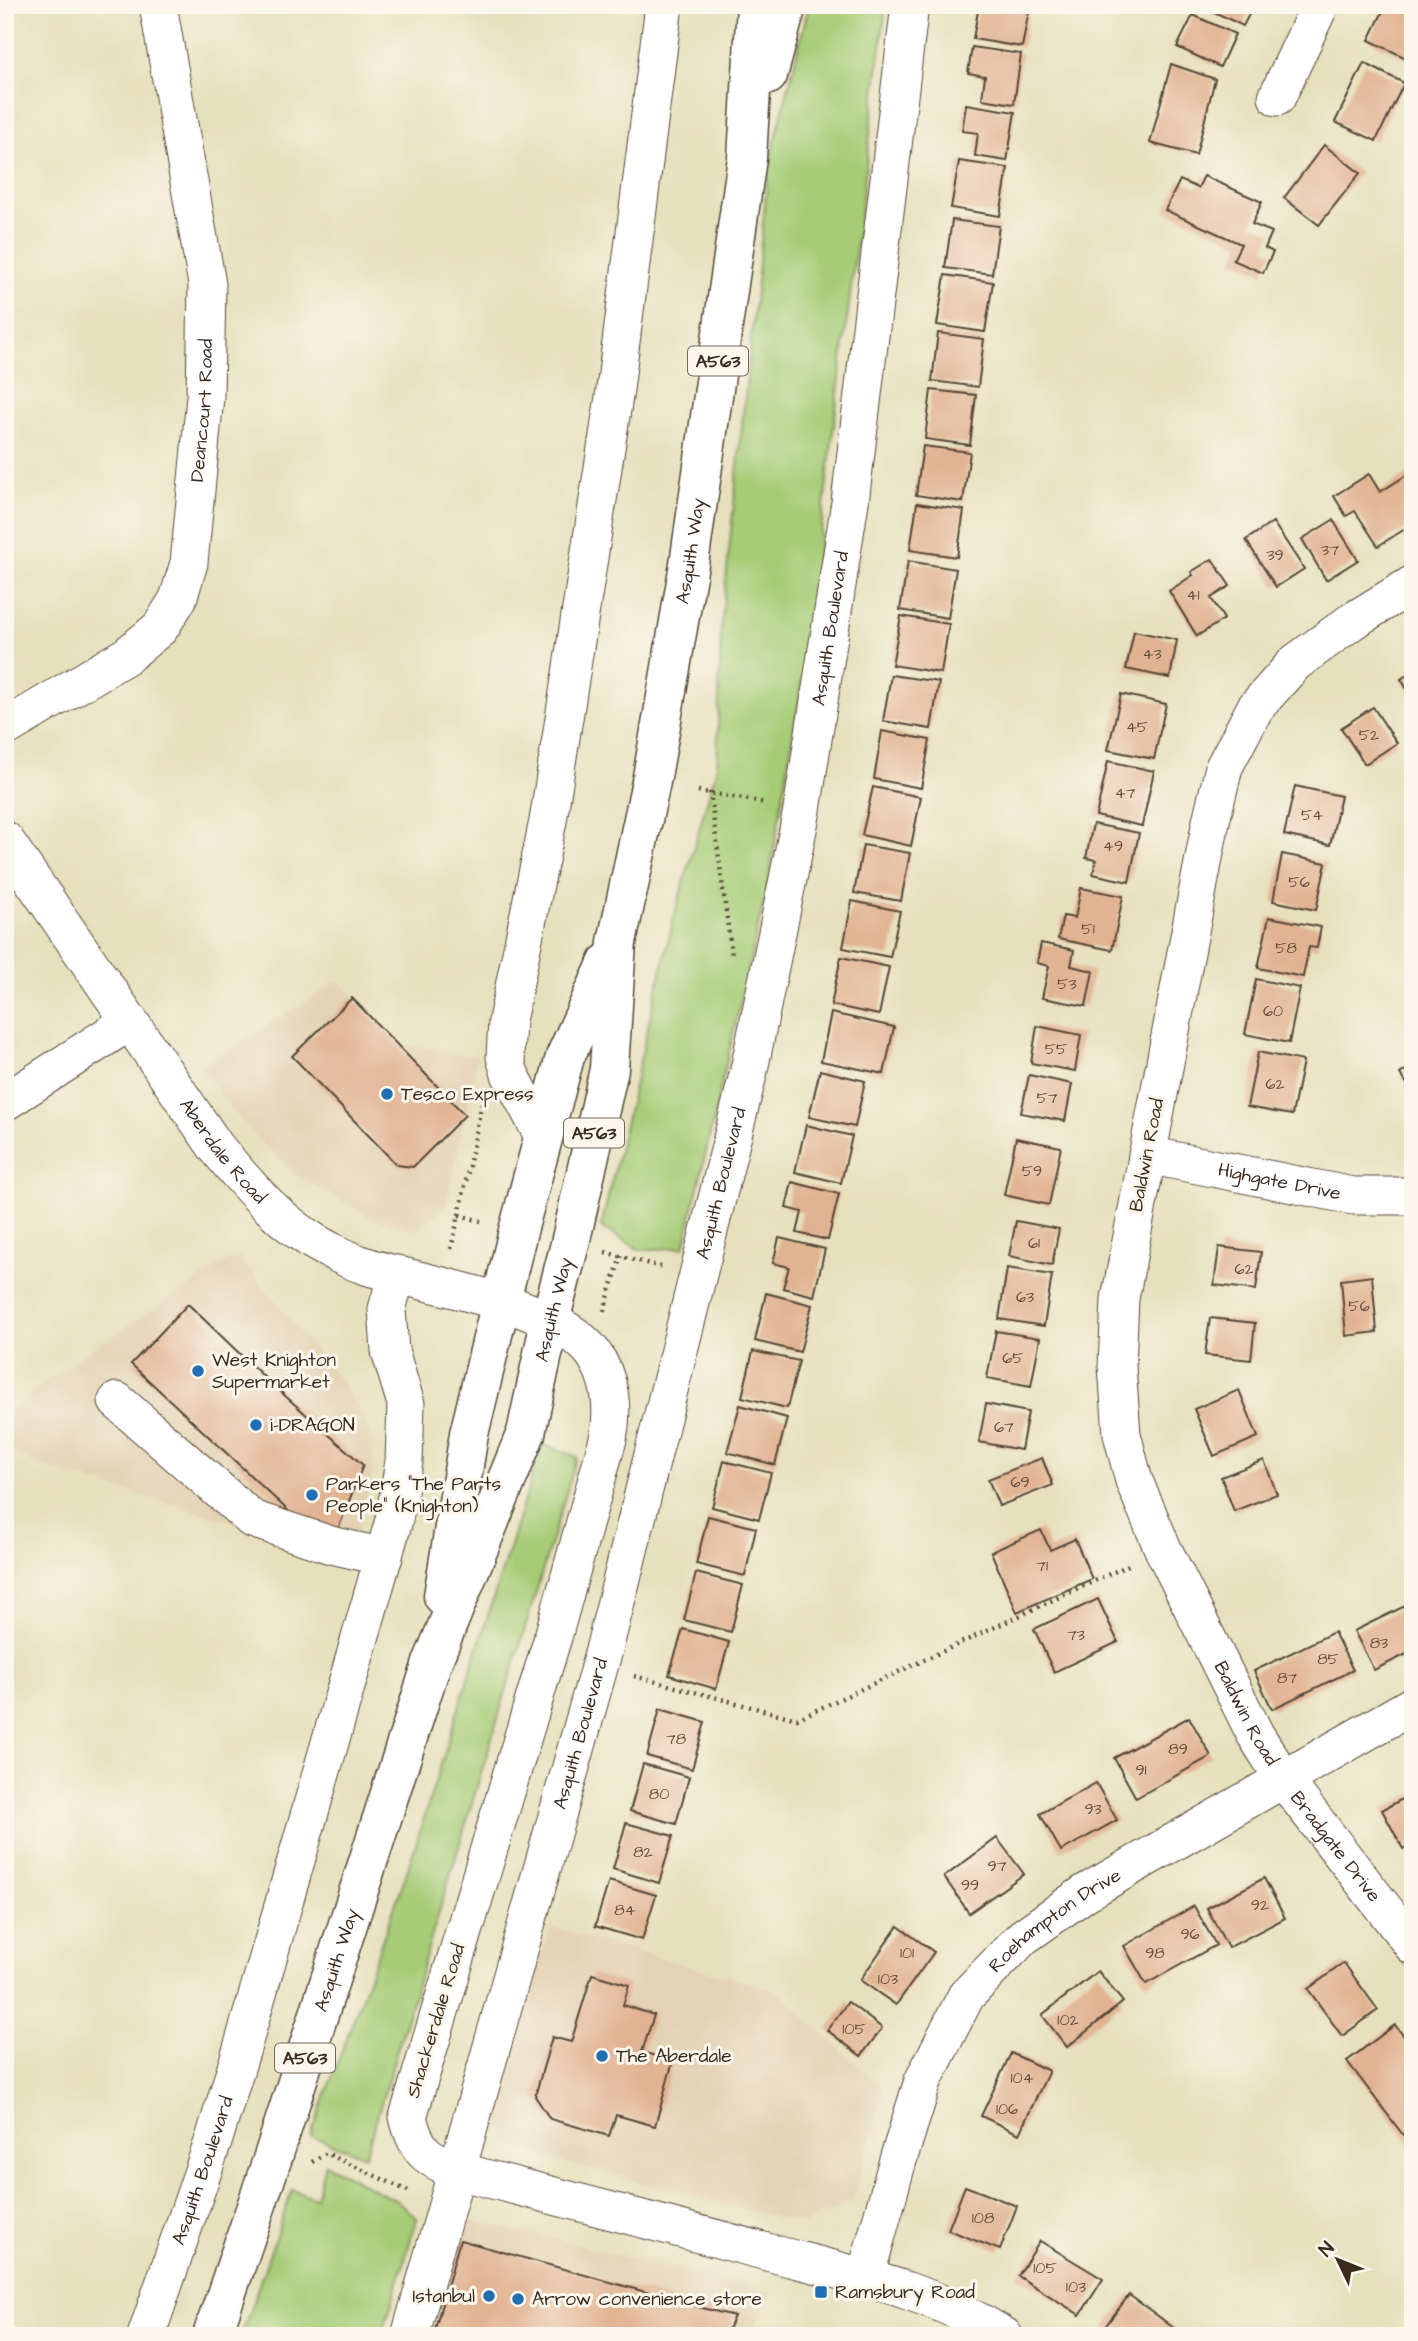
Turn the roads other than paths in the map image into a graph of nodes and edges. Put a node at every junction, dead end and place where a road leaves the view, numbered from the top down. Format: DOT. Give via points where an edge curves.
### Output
graph roads {
  1 [pos="158,5"];
  2 [pos="664,5"];
  3 [pos="756,5"];
  4 [pos="787,5"];
  5 [pos="910,5"];
  6 [pos="1320,5"];
  7 [pos="1277,97"];
  8 [pos="747,158"];
  9 [pos="1413,584"];
  10 [pos="5,728"];
  11 [pos="5,840"];
  12 [pos="618,942"];
  13 [pos="130,1022"];
  14 [pos="5,1102"];
  15 [pos="543,1136"];
  16 [pos="1147,1155"];
  17 [pos="1413,1196"];
  18 [pos="397,1274"];
  19 [pos="501,1302"];
  20 [pos="550,1321"];
  21 [pos="117,1401"];
  22 [pos="384,1557"];
  23 [pos="432,1663"];
  24 [pos="1413,1706"];
  25 [pos="1284,1780"];
  26 [pos="1413,1946"];
  27 [pos="454,2186"];
  28 [pos="865,2278"];
  29 [pos="146,2336"];
  30 [pos="212,2336"];
  31 [pos="410,2336"];
  32 [pos="1004,2336"];
  1 -- 10 [label="street, Deancourt Road" via="207,284 205,397 189,563 178,599 160,628 126,656"];
  2 -- 15 [label="street" via="614,397 548,821 507,1021 505,1057 510,1074"];
  3 -- 8 [label="highway, Asquith Way / A563"];
  4 -- 8 [label="highway, Asquith Way / A563"];
  5 -- 27 [label="street, Asquith Boulevard" via="850,502 802,810 748,1075 599,1667"];
  6 -- 7 [label="street"];
  8 -- 12 [label="highway, Asquith Way / A563" via="689,564"];
  9 -- 16 [label="street, Baldwin Road" via="1295,663 1255,708 1224,767"];
  11 -- 13 [label="street, Aberdale Road"];
  12 -- 15 [label="highway, Asquith Way / A563" via="565,1057"];
  12 -- 20 [label="highway, Asquith Way / A563" via="608,1069"];
  13 -- 14 [label="street"];
  13 -- 18 [label="street, Aberdale Road" via="216,1147 278,1215 326,1249"];
  15 -- 19 [label="highway, Asquith Way / A563"];
  16 -- 17 [label="street, Highgate Drive" via="1353,1196"];
  16 -- 25 [label="street, Baldwin Road" via="1120,1299 1117,1366 1122,1434 1134,1481 1163,1549 1255,1734"];
  18 -- 19 [label="street, Aberdale Road"];
  18 -- 22 [label="street, Asquith Boulevard" via="387,1309 390,1351 406,1404 404,1462"];
  19 -- 20 [label="street, Aberdale Road"];
  19 -- 23 [label="highway, Asquith Way / A563" via="469,1434"];
  20 -- 23 [label="highway, Asquith Way / A563" via="526,1433"];
  20 -- 27 [label="street, Shackerdale Road" via="591,1351 604,1371 611,1422 553,1637 408,2117 414,2140 444,2165"];
  21 -- 22 [label="street" via="252,1519"];
  22 -- 29 [label="street, Asquith Boulevard" via="243,2045"];
  23 -- 30 [label="highway, Asquith Way / A563"];
  24 -- 25 [label="street, Roehampton Drive"];
  25 -- 26 [label="street, Bradgate Drive"];
  25 -- 28 [label="street, Roehampton Drive" via="1085,1893 1023,1937 966,1996 923,2081"];
  27 -- 28 [label="street, Shackerdale Road"];
  27 -- 31 [label="street, Asquith Boulevard"];
  28 -- 32 [label="street, Shackerdale Road" via="940,2301"];
}
